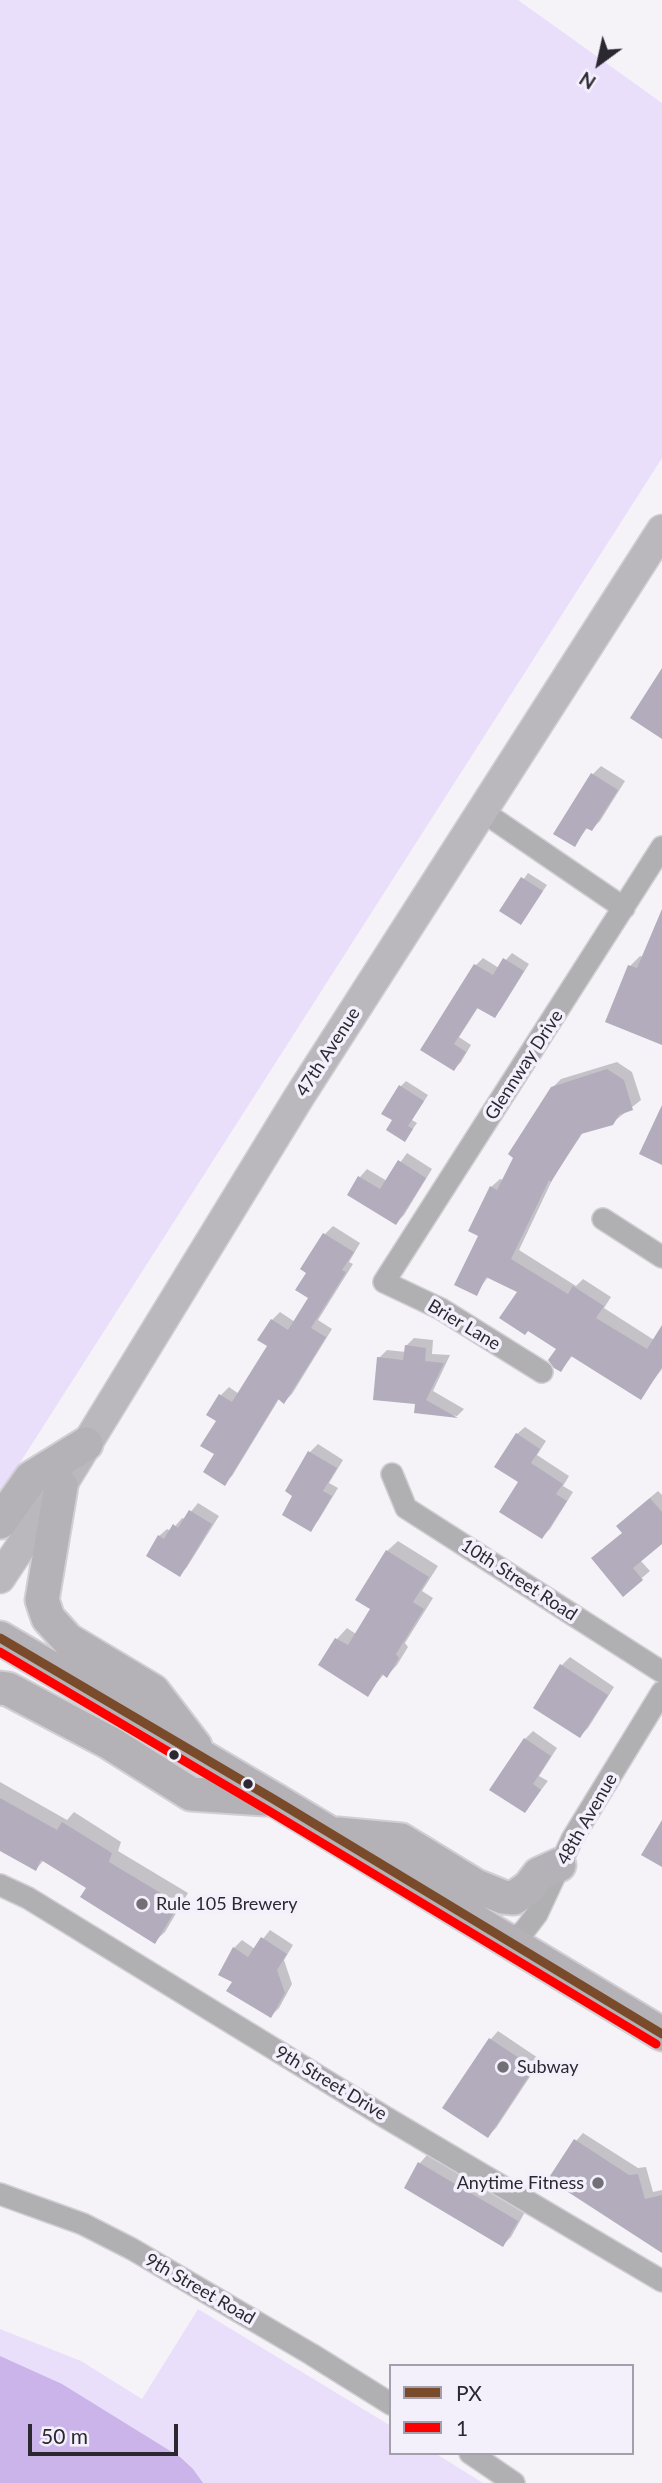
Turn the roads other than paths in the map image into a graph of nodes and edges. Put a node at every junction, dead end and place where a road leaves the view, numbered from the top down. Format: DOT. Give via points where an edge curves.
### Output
graph roads {
  1 [pos="662,530"];
  2 [pos="482,811"];
  3 [pos="662,847"];
  4 [pos="624,908"];
  5 [pos="603,1219"];
  6 [pos="662,1257"];
  7 [pos="384,1282"];
  8 [pos="542,1372"];
  9 [pos="86,1444"];
  10 [pos="392,1474"];
  11 [pos="61,1486"];
  12 [pos="0,1522"];
  13 [pos="0,1578"];
  14 [pos="0,1638"];
  15 [pos="662,1672"];
  16 [pos="0,1688"];
  17 [pos="662,1692"];
  18 [pos="205,1759"];
  19 [pos="275,1800"];
  20 [pos="328,1833"];
  21 [pos="559,1866"];
  22 [pos="0,1885"];
  23 [pos="509,1942"];
  24 [pos="662,2034"];
  25 [pos="0,2194"];
  26 [pos="662,2281"];
  27 [pos="389,2403"];
  28 [pos="473,2455"];
  29 [pos="514,2483"];
  1 -- 2 [label="main road, 47th Avenue"];
  2 -- 4 [label="street"];
  2 -- 9 [label="main road, 47th Avenue"];
  3 -- 4 [label="street, Glennway Drive"];
  4 -- 7 [label="street, Glennway Drive"];
  5 -- 6 [label="street"];
  7 -- 8 [label="street, Brier Lane" via="441,1309"];
  9 -- 11 [label="main road, 47th Avenue"];
  9 -- 12 [label="main road" via="31,1478"];
  10 -- 15 [label="street, 10th Street Road" via="406,1508"];
  11 -- 13 [label="main road, 47th Avenue"];
  11 -- 18 [label="main road" via="42,1600 48,1618 68,1640 153,1691"];
  14 -- 18 [label="main road"];
  16 -- 19 [label="main road" via="110,1743 191,1794"];
  17 -- 21 [label="street, 48th Avenue"];
  18 -- 19 [label="main road"];
  19 -- 20 [label="main road"];
  20 -- 21 [label="main road" via="401,1840 476,1886 503,1897 514,1898 539,1874"];
  20 -- 23 [label="main road"];
  21 -- 23 [label="street, 48th Avenue" via="537,1914"];
  22 -- 26 [label="street, 9th Street Drive"];
  23 -- 24 [label="main road"];
  25 -- 27 [label="street, 9th Street Road" via="83,2224 132,2249"];
  28 -- 29 [label="street"];
}
